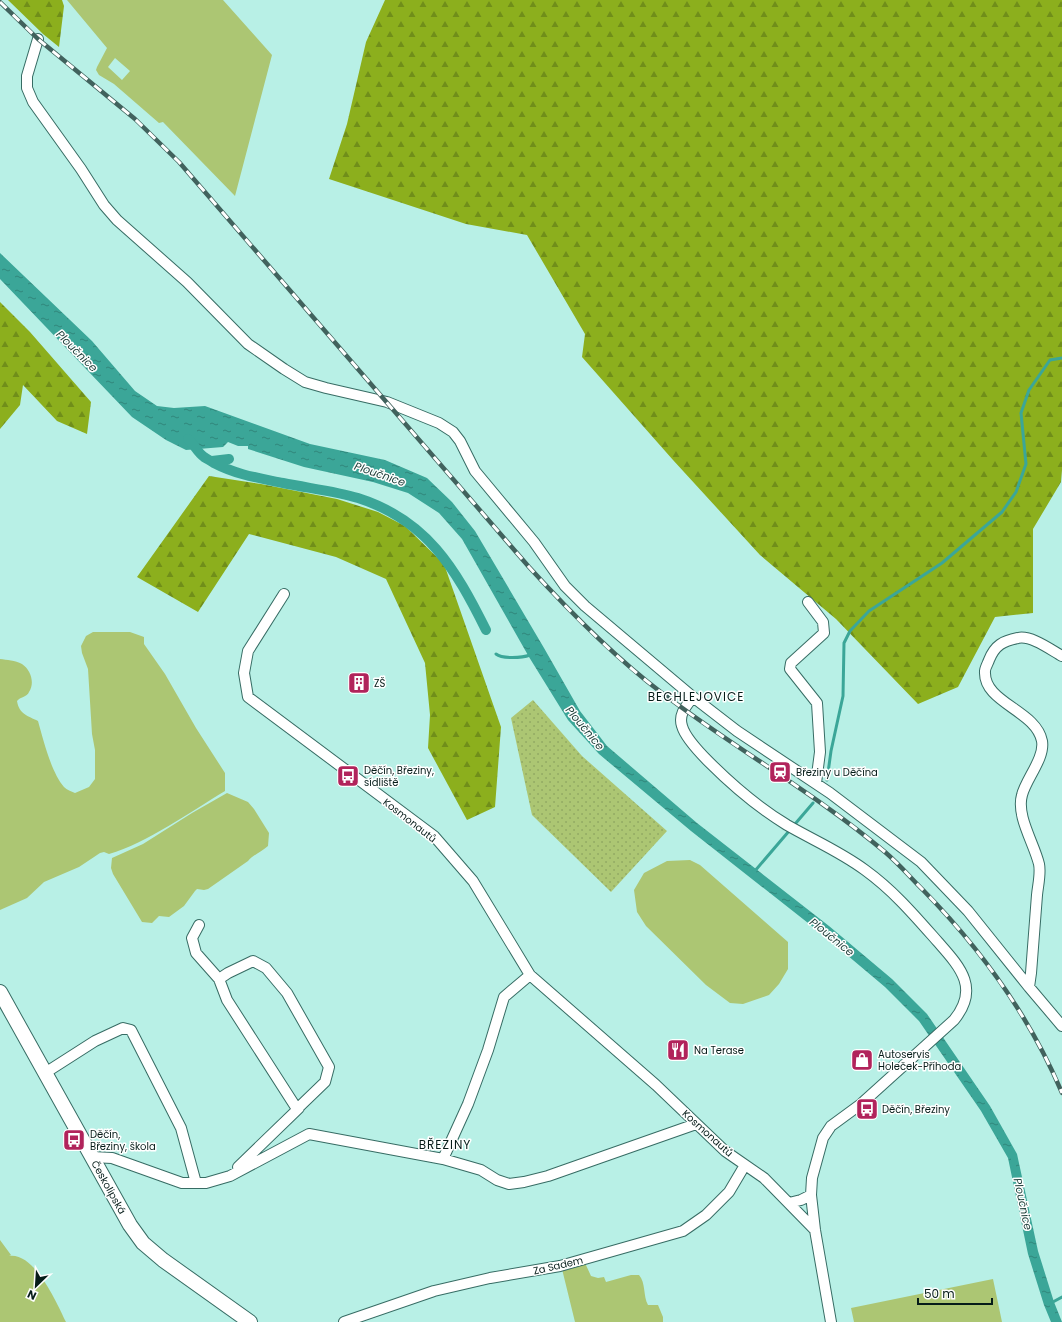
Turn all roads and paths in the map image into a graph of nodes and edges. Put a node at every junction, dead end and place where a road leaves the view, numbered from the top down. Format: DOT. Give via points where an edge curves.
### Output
graph roads {
  1 [pos="38,39"];
  2 [pos="284,594"];
  3 [pos="808,602"];
  4 [pos="1062,656"];
  5 [pos="694,697"];
  6 [pos="816,783"];
  7 [pos="199,925"];
  8 [pos="530,975"];
  9 [pos="219,979"];
  10 [pos="1029,987"];
  11 [pos="0,992"];
  12 [pos="1062,1026"];
  13 [pos="45,1073"];
  14 [pos="298,1108"];
  15 [pos="696,1124"];
  16 [pos="92,1157"];
  17 [pos="443,1160"];
  18 [pos="745,1165"];
  19 [pos="230,1176"];
  20 [pos="196,1183"];
  21 [pos="811,1195"];
  22 [pos="789,1204"];
  23 [pos="815,1230"];
  24 [pos="250,1322"];
  25 [pos="344,1322"];
  26 [pos="832,1322"];
  1 -- 5 [label="street" via="27,76 27,88 32,102 117,220 187,282 248,344 284,369 305,382 387,402 439,423 453,432 475,471 534,542 565,586 606,625"];
  2 -- 8 [label="street, Kosmonautů" via="248,651 244,673 248,697 434,836 472,881"];
  3 -- 6 [label="street" via="823,622 824,633 791,663 790,669 817,703 820,752"];
  4 -- 10 [label="street" via="1042,644 1023,637 1010,639 998,644 985,671 987,683 995,695 1027,718 1038,731 1042,742 1039,758 1022,794 1021,806 1039,866"];
  5 -- 6 [label="street" via="737,730"];
  5 -- 21 [label="street" via="681,717 682,726 692,743 748,796 788,825 845,857 882,883 900,899 955,961 963,973 966,985 967,994 961,1012 954,1020 861,1104 831,1126 821,1144 812,1178"];
  6 -- 10 [label="street" via="921,862 968,911"];
  7 -- 9 [label="street" via="192,938 196,953"];
  8 -- 15 [label="street, Kosmonautů" via="656,1085"];
  8 -- 17 [label="street" via="504,997 468,1104"];
  9 -- 14 [label="street" via="227,1000"];
  9 -- 14 [label="street" via="253,961 266,968 287,992 329,1067 325,1082"];
  10 -- 12 [label="street"];
  11 -- 13 [label="main road, Českolipská"];
  13 -- 16 [label="main road, Českolipská"];
  13 -- 20 [label="street" via="95,1041 123,1028 131,1030 181,1128"];
  14 -- 19 [label="street"];
  15 -- 17 [label="street" via="524,1182 509,1184 481,1170"];
  15 -- 18 [label="street, Kosmonautů" via="725,1151"];
  16 -- 20 [label="street" via="112,1158 182,1183"];
  16 -- 24 [label="main road, Českolipská" via="130,1225 143,1243"];
  17 -- 19 [label="street" via="309,1134"];
  18 -- 22 [label="street, Kosmonautů" via="764,1178"];
  18 -- 25 [label="street, Za Sadem" via="729,1192 706,1215 683,1231 560,1266 434,1290"];
  19 -- 20 [label="street" via="206,1183"];
  21 -- 22 [label="street"];
  21 -- 23 [label="street"];
  22 -- 23 [label="street, Kosmonautů"];
  23 -- 26 [label="street"];
}
